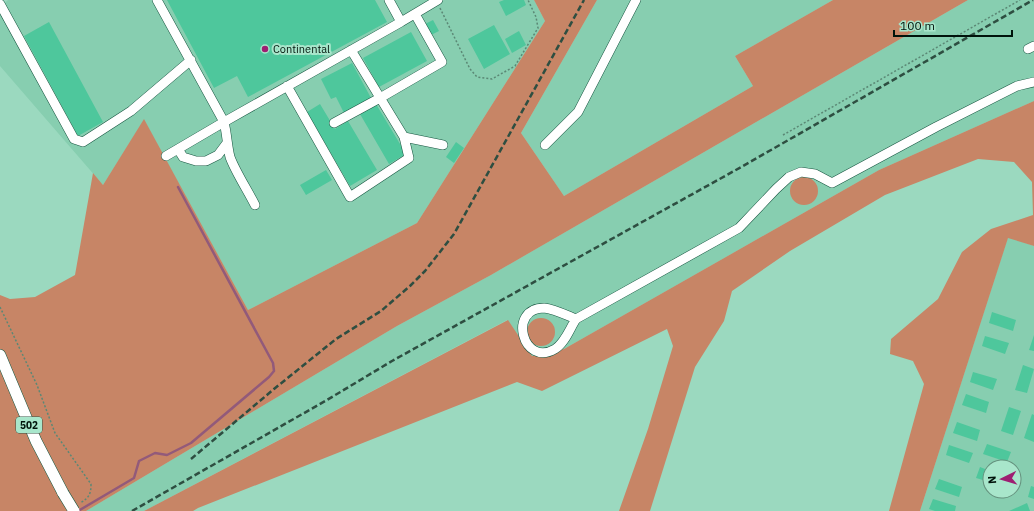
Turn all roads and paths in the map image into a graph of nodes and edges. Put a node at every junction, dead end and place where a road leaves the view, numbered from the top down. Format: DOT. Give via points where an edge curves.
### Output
graph roads {
  1 [pos="157,0"];
  2 [pos="389,0"];
  3 [pos="437,0"];
  4 [pos="528,0"];
  5 [pos="636,0"];
  6 [pos="1020,0"];
  7 [pos="0,4"];
  8 [pos="415,14"];
  9 [pos="401,22"];
  10 [pos="352,50"];
  11 [pos="191,60"];
  12 [pos="1034,82"];
  13 [pos="287,86"];
  14 [pos="380,98"];
  15 [pos="224,122"];
  16 [pos="334,123"];
  17 [pos="783,135"];
  18 [pos="404,137"];
  19 [pos="227,143"];
  20 [pos="443,145"];
  21 [pos="545,145"];
  22 [pos="178,149"];
  23 [pos="166,156"];
  24 [pos="255,205"];
  25 [pos="0,307"];
  26 [pos="576,319"];
  27 [pos="0,355"];
  28 [pos="75,508"];
  1 -- 11 [label="lane"];
  2 -- 9 [label="lane"];
  3 -- 4 [label="path" via="470,69 478,77 492,79 515,66 538,28"];
  3 -- 8 [label="lane"];
  5 -- 21 [label="lane" via="578,112"];
  6 -- 17 [label="path"];
  7 -- 11 [label="lane" via="74,139 83,142 131,111"];
  8 -- 9 [label="lane"];
  8 -- 14 [label="lane" via="442,62"];
  9 -- 10 [label="lane"];
  10 -- 13 [label="lane"];
  10 -- 14 [label="lane"];
  11 -- 15 [label="lane"];
  12 -- 26 [label="lane" via="1017,86 936,126 832,183 815,174 801,172 790,177 740,228"];
  13 -- 15 [label="lane"];
  13 -- 18 [label="lane" via="350,198 409,158"];
  14 -- 16 [label="lane"];
  14 -- 18 [label="lane"];
  15 -- 19 [label="lane"];
  15 -- 22 [label="lane"];
  18 -- 20 [label="lane"];
  19 -- 22 [label="lane" via="218,155 206,161 183,157"];
  19 -- 24 [label="lane" via="231,158"];
  22 -- 23 [label="lane"];
  25 -- 28 [label="path" via="56,433 91,484 88,498"];
  26 -- 26 [label="lane" via="559,346 550,351 540,352 524,341 524,321 535,310 550,309"];
  27 -- 28 [label="main road, 502, bridge" via="36,440 63,493"];
}
